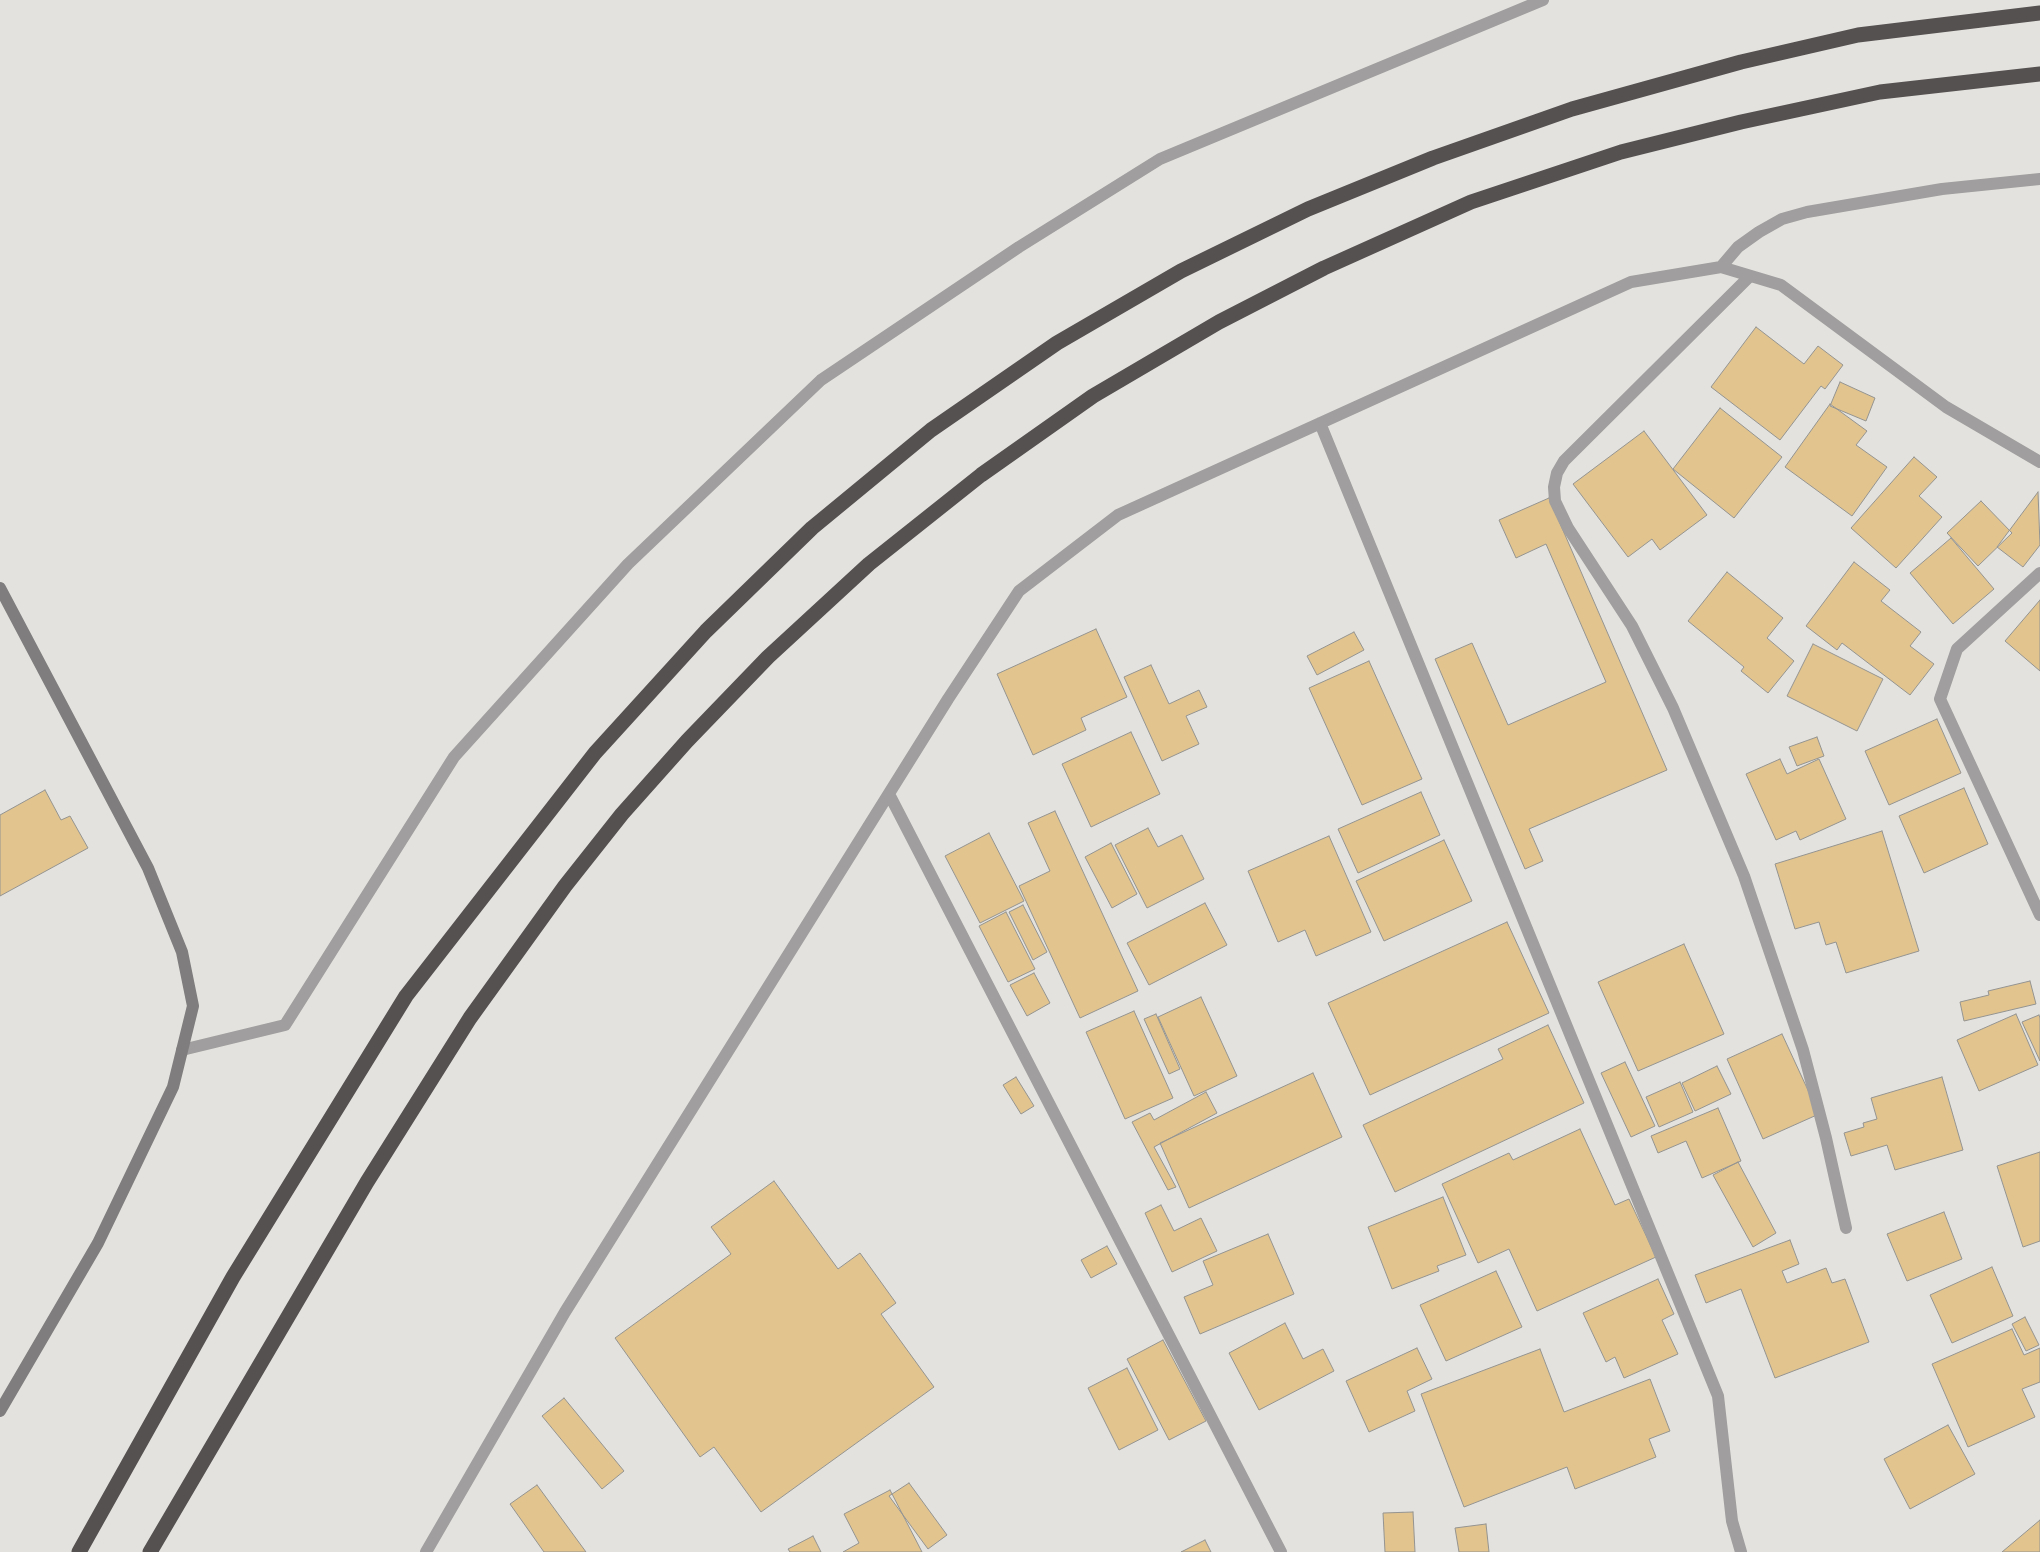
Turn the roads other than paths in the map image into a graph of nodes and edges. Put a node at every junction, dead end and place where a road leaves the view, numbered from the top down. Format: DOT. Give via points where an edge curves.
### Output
graph roads {
  1 [pos="1543,0"];
  2 [pos="2040,13"];
  3 [pos="2040,74"];
  4 [pos="2040,179"];
  5 [pos="1721,267"];
  6 [pos="1750,276"];
  7 [pos="1320,423"];
  8 [pos="2040,462"];
  9 [pos="2040,573"];
  10 [pos="0,588"];
  11 [pos="889,794"];
  12 [pos="2040,915"];
  13 [pos="182,1050"];
  14 [pos="1846,1228"];
  15 [pos="0,1412"];
  16 [pos="79,1552"];
  17 [pos="150,1552"];
  18 [pos="426,1552"];
  19 [pos="1281,1552"];
  20 [pos="1741,1552"];
  1 -- 13 [label="street" via="1160,159 1018,247 821,380 628,564 454,757 285,1025"];
  2 -- 16 [label="highway" via="1858,35 1741,62 1572,109 1433,158 1308,209 1182,271 1057,343 931,430 812,528 706,631 595,753 406,996 233,1277"];
  3 -- 17 [label="highway" via="1880,92 1741,122 1621,152 1471,202 1324,268 1219,322 1093,396 981,476 869,564 768,657 622,814 565,886 470,1018 367,1182"];
  4 -- 5 [label="street" via="1942,189 1807,212 1782,219 1759,232 1738,247"];
  5 -- 6 [label="street"];
  5 -- 7 [label="street" via="1631,282"];
  6 -- 8 [label="street" via="1781,285 1946,408"];
  6 -- 14 [label="street" via="1564,461 1557,473 1555,501 1568,528 1632,626 1673,708 1744,876 1802,1050"];
  7 -- 11 [label="street" via="1118,515 1019,591"];
  7 -- 20 [label="street" via="1718,1396 1732,1522"];
  9 -- 12 [label="street" via="1957,649 1940,699"];
  10 -- 13 [label="street" via="148,868 182,952 193,1006"];
  11 -- 18 [label="street" via="565,1312"];
  11 -- 19 [label="street"];
  13 -- 15 [label="street" via="173,1087 98,1243"];
}
